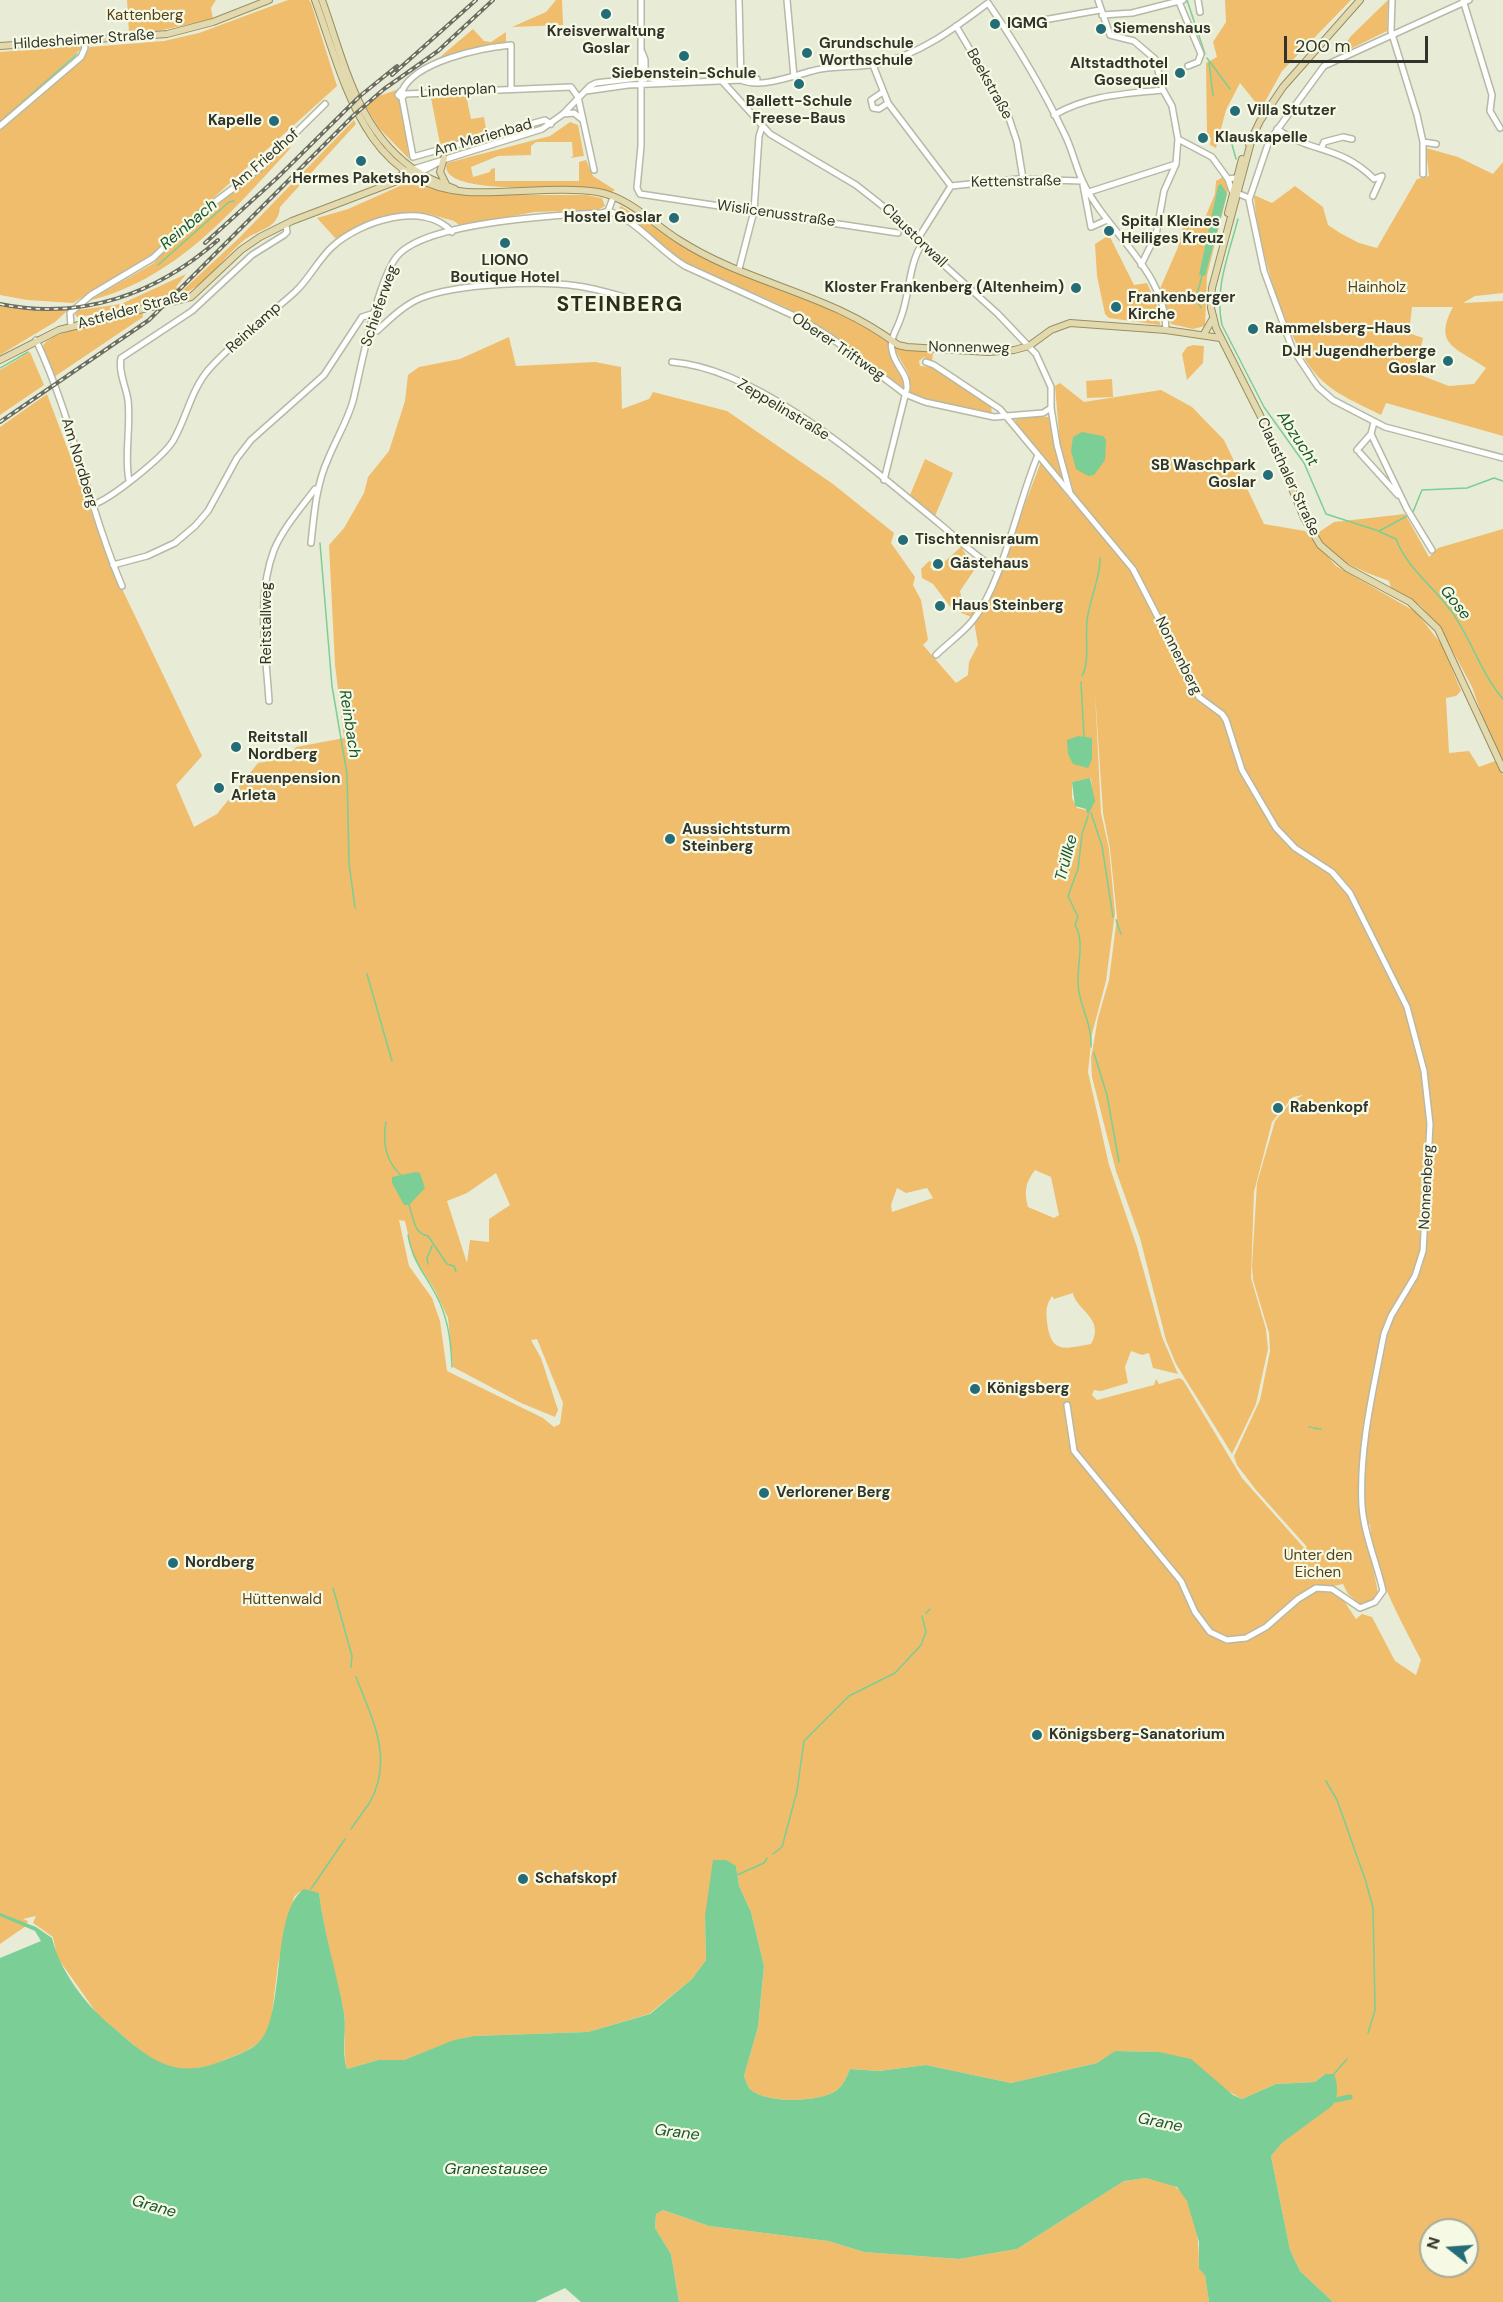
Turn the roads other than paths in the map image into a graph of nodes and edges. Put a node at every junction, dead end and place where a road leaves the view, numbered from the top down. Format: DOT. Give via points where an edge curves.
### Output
graph roads {
  1 [pos="269,0"];
  2 [pos="315,0"];
  3 [pos="322,0"];
  4 [pos="641,0"];
  5 [pos="739,0"];
  6 [pos="787,0"];
  7 [pos="1098,0"];
  8 [pos="1198,0"];
  9 [pos="1360,0"];
  10 [pos="1392,0"];
  11 [pos="1181,1"];
  12 [pos="1465,1"];
  13 [pos="988,2"];
  14 [pos="1101,12"];
  15 [pos="1200,12"];
  16 [pos="1004,27"];
  17 [pos="957,28"];
  18 [pos="1392,34"];
  19 [pos="83,41"];
  20 [pos="0,46"];
  21 [pos="873,65"];
  22 [pos="1188,66"];
  23 [pos="642,77"];
  24 [pos="794,77"];
  25 [pos="737,80"];
  26 [pos="722,81"];
  27 [pos="671,83"];
  28 [pos="642,84"];
  29 [pos="511,89"];
  30 [pos="1163,90"];
  31 [pos="586,91"];
  32 [pos="883,92"];
  33 [pos="403,94"];
  34 [pos="737,96"];
  35 [pos="578,98"];
  36 [pos="888,103"];
  37 [pos="325,104"];
  38 [pos="563,114"];
  39 [pos="1054,115"];
  40 [pos="583,120"];
  41 [pos="551,124"];
  42 [pos="0,126"];
  43 [pos="762,127"];
  44 [pos="1500,128"];
  45 [pos="1277,129"];
  46 [pos="1178,139"];
  47 [pos="1352,139"];
  48 [pos="1251,142"];
  49 [pos="1423,142"];
  50 [pos="1436,144"];
  51 [pos="1322,147"];
  52 [pos="444,159"];
  53 [pos="1176,164"];
  54 [pos="594,170"];
  55 [pos="413,172"];
  56 [pos="1423,174"];
  57 [pos="1236,178"];
  58 [pos="1023,179"];
  59 [pos="1228,179"];
  60 [pos="1082,181"];
  61 [pos="448,186"];
  62 [pos="951,186"];
  63 [pos="458,191"];
  64 [pos="1089,192"];
  65 [pos="1233,194"];
  66 [pos="1373,196"];
  67 [pos="613,198"];
  68 [pos="1249,198"];
  69 [pos="608,211"];
  70 [pos="754,211"];
  71 [pos="1107,220"];
  72 [pos="286,226"];
  73 [pos="452,232"];
  74 [pos="898,233"];
  75 [pos="919,237"];
  76 [pos="922,244"];
  77 [pos="1141,265"];
  78 [pos="740,269"];
  79 [pos="653,304"];
  80 [pos="375,313"];
  81 [pos="1212,316"];
  82 [pos="71,326"];
  83 [pos="370,329"];
  84 [pos="1166,330"];
  85 [pos="1204,334"];
  86 [pos="1197,336"];
  87 [pos="1219,336"];
  88 [pos="36,340"];
  89 [pos="892,340"];
  90 [pos="1029,346"];
  91 [pos="0,360"];
  92 [pos="672,362"];
  93 [pos="926,362"];
  94 [pos="905,394"];
  95 [pos="1051,408"];
  96 [pos="1003,415"];
  97 [pos="1374,422"];
  98 [pos="1371,434"];
  99 [pos="1038,455"];
  100 [pos="1503,458"];
  101 [pos="129,480"];
  102 [pos="884,480"];
  103 [pos="318,489"];
  104 [pos="1071,497"];
  105 [pos="1403,501"];
  106 [pos="92,505"];
  107 [pos="311,543"];
  108 [pos="1432,550"];
  109 [pos="113,565"];
  110 [pos="998,570"];
  111 [pos="122,586"];
  112 [pos="936,655"];
  113 [pos="269,701"];
  114 [pos="1503,769"];
  115 [pos="1067,1405"];
  1 -- 19 [label="main road, Hildesheimer Straße" via="213,22 167,34"];
  2 -- 55 [label="main road" via="361,122 376,143"];
  3 -- 55 [label="main road" via="366,119"];
  4 -- 23 [label="street" via="645,60"];
  5 -- 25 [label="street, Claustorwall"];
  6 -- 24 [label="street"];
  7 -- 14 [label="street"];
  8 -- 15 [label="street"];
  9 -- 48 [label="main road, Clausthaler Straße" via="1283,87"];
  10 -- 18 [label="street"];
  11 -- 14 [label="street" via="1132,13"];
  11 -- 22 [label="street" via="1201,54 1198,62"];
  12 -- 18 [label="street"];
  12 -- 44 [label="street" via="1492,95 1490,111"];
  13 -- 16 [label="street"];
  13 -- 17 [label="street, Astfelder Straße"];
  14 -- 16 [label="street"];
  14 -- 30 [label="street" via="1112,37 1134,41 1153,56"];
  16 -- 39 [label="street"];
  17 -- 21 [label="street, Astfelder Straße" via="912,52"];
  17 -- 58 [label="street, Beekstraße" via="1007,112"];
  18 -- 45 [label="street" via="1324,66"];
  18 -- 49 [label="street"];
  19 -- 20 [label="main road, Hildesheimer Straße"];
  19 -- 42 [label="street" via="81,57"];
  21 -- 24 [label="street, Astfelder Straße" via="824,68"];
  21 -- 32 [label="street"];
  23 -- 27 [label="street, Astfelder Straße"];
  23 -- 28 [label="street"];
  23 -- 31 [label="street, Astfelder Straße" via="601,82"];
  24 -- 25 [label="street, Astfelder Straße"];
  25 -- 26 [label="street, Astfelder Straße"];
  25 -- 34 [label="street, Claustorwall"];
  26 -- 27 [label="street, Astfelder Straße"];
  26 -- 34 [label="street, Claustorwall"];
  27 -- 28 [label="street, Astfelder Straße"];
  28 -- 31 [label="street, Astfelder Straße"];
  28 -- 70 [label="street, Wislicenusstraße" via="637,188 640,194"];
  29 -- 33 [label="street, Lindenplan"];
  29 -- 33 [label="street, Lindenplan" via="511,45 472,51 444,61 412,78"];
  29 -- 35 [label="street, Lindenplan" via="567,86 574,89"];
  30 -- 39 [label="street" via="1104,95"];
  30 -- 46 [label="street" via="1172,106"];
  31 -- 35 [label="street, Astfelder Straße"];
  32 -- 36 [label="street"];
  32 -- 36 [label="street" via="872,99 871,105 879,109"];
  33 -- 41 [label="street, Am Marienbad" via="413,157 545,120"];
  34 -- 43 [label="street, Claustorwall"];
  35 -- 38 [label="street, Astfelder Straße"];
  35 -- 40 [label="street"];
  36 -- 62 [label="street"];
  37 -- 82 [label="street, Am Friedhof" via="260,168 199,214 153,258 85,299 70,313"];
  38 -- 40 [label="street" via="574,113"];
  38 -- 41 [label="street, Astfelder Straße"];
  39 -- 60 [label="street"];
  40 -- 54 [label="street"];
  41 -- 52 [label="street, Astfelder Straße"];
  43 -- 70 [label="street"];
  43 -- 75 [label="street, Claustorwall" via="865,191"];
  45 -- 51 [label="street"];
  45 -- 68 [label="street"];
  46 -- 53 [label="street"];
  46 -- 59 [label="street" via="1212,157"];
  47 -- 51 [label="street" via="1330,140"];
  48 -- 57 [label="main road, Clausthaler Straße"];
  48 -- 65 [label="main road, Clausthaler Straße"];
  49 -- 50 [label="street"];
  49 -- 56 [label="street"];
  51 -- 66 [label="street" via="1359,163 1374,179 1382,176"];
  52 -- 55 [label="street, Astfelder Straße"];
  52 -- 61 [label="main road" via="440,172"];
  53 -- 64 [label="street"];
  53 -- 77 [label="street" via="1164,191 1154,243"];
  55 -- 61 [label="main road"];
  55 -- 63 [label="main road, Nonnenweg" via="430,186"];
  55 -- 72 [label="main road, Astfelder Straße"];
  57 -- 59 [label="street"];
  57 -- 65 [label="main road, Clausthaler Straße"];
  58 -- 60 [label="street, Kettenstraße"];
  58 -- 62 [label="street, Kettenstraße" via="989,179"];
  59 -- 65 [label="street"];
  60 -- 64 [label="street"];
  60 -- 71 [label="street" via="1091,227"];
  61 -- 63 [label="main road"];
  62 -- 75 [label="street"];
  63 -- 67 [label="main road, Nonnenweg" via="588,192"];
  64 -- 71 [label="street"];
  65 -- 68 [label="street"];
  65 -- 81 [label="main road, Clausthaler Straße" via="1212,288"];
  67 -- 69 [label="street"];
  67 -- 78 [label="main road, Nonnenweg" via="691,247"];
  68 -- 97 [label="street" via="1264,271 1299,362 1333,400"];
  69 -- 73 [label="street, Schieferweg" via="501,221"];
  69 -- 94 [label="street, Oberer Triftweg" via="624,217 685,267 799,318 830,337"];
  70 -- 74 [label="street, Wislicenusstraße"];
  70 -- 78 [label="street"];
  71 -- 77 [label="street"];
  72 -- 82 [label="main road, Astfelder Straße" via="251,242 191,297"];
  72 -- 101 [label="street" via="287,232 252,255 207,300 121,358 128,401"];
  73 -- 80 [label="street, Schieferweg" via="409,246 398,254"];
  73 -- 101 [label="street, Reinkamp" via="433,218 403,216 369,226 333,246 298,289 209,368 173,441 163,454"];
  75 -- 76 [label="street, Claustorwall"];
  76 -- 89 [label="street"];
  76 -- 90 [label="street, Claustorwall"];
  77 -- 84 [label="street" via="1154,283"];
  78 -- 89 [label="main road, Nonnenweg" via="846,311"];
  79 -- 83 [label="street" via="553,283 498,286 431,295 407,305 377,330"];
  80 -- 83 [label="street, Schieferweg"];
  80 -- 109 [label="street" via="362,317 324,375 251,440 195,526 175,543"];
  81 -- 85 [label="main road"];
  81 -- 87 [label="main road, Clausthaler Straße"];
  82 -- 88 [label="main road, Astfelder Straße"];
  83 -- 103 [label="street, Schieferweg" via="348,416"];
  84 -- 86 [label="main road, Nonnenweg"];
  84 -- 90 [label="main road, Nonnenweg" via="1070,323 1051,330"];
  85 -- 86 [label="main road, Nonnenweg"];
  85 -- 87 [label="main road, Nonnenweg"];
  86 -- 87 [label="main road, Nonnenweg"];
  87 -- 114 [label="main road, Clausthaler Straße" via="1320,545 1347,568 1410,602 1438,629"];
  88 -- 91 [label="main road, Astfelder Straße"];
  88 -- 106 [label="street, Am Nordberg" via="56,389"];
  89 -- 90 [label="main road, Nonnenweg" via="898,345 988,352"];
  89 -- 94 [label="street" via="894,357 908,382"];
  90 -- 95 [label="street, Claustorwall" via="1048,375 1053,396"];
  92 -- 102 [label="street, Zeppelinstraße" via="715,371 772,400 822,432"];
  93 -- 96 [label="street" via="1000,409"];
  94 -- 96 [label="street, Oberer Triftweg" via="949,410"];
  94 -- 102 [label="street"];
  95 -- 96 [label="street, Oberer Triftweg" via="1043,413"];
  95 -- 104 [label="street, Nonnenberg"];
  96 -- 99 [label="street"];
  97 -- 98 [label="street"];
  97 -- 100 [label="street"];
  98 -- 105 [label="street"];
  98 -- 105 [label="street" via="1359,452"];
  99 -- 104 [label="street"];
  99 -- 110 [label="street"];
  101 -- 106 [label="street, Reinkamp" via="111,497"];
  102 -- 110 [label="street, Zeppelinstraße"];
  103 -- 107 [label="street, Schieferweg"];
  103 -- 113 [label="street, Reitstallweg" via="285,531 269,570 264,622"];
  104 -- 115 [label="street, Nonnenberg" via="1133,569 1199,698 1226,720 1242,770 1276,828 1295,848 1332,872 1350,893 1407,1007 1424,1071 1430,1124 1429,1167 1420,1264 1384,1334 1362,1458 1362,1509 1381,1581 1381,1595 1370,1606 1360,1608 1332,1589 1316,1588 1246,1638 1227,1640 1210,1632 1181,1581 1074,1451"];
  105 -- 108 [label="street"];
  106 -- 109 [label="street, Am Nordberg"];
  109 -- 111 [label="street, Am Nordberg"];
  110 -- 112 [label="street" via="974,619"];
}
